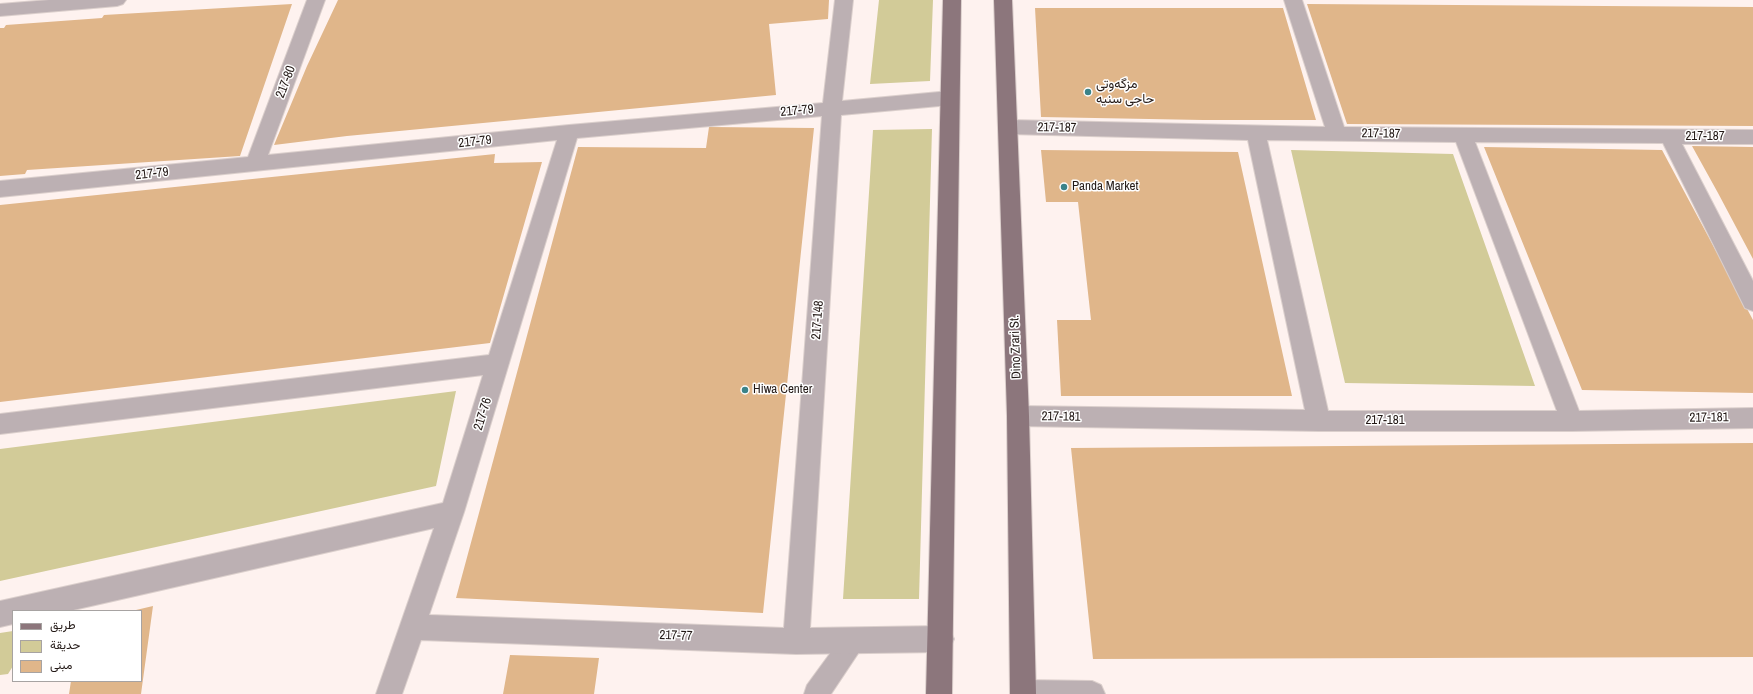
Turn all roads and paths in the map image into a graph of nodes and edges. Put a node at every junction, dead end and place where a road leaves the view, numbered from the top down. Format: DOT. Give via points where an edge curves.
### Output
graph roads {
  1 [pos="116,0"];
  2 [pos="316,0"];
  3 [pos="844,0"];
  4 [pos="952,0"];
  5 [pos="1003,0"];
  6 [pos="1293,0"];
  7 [pos="0,10"];
  8 [pos="950,98"];
  9 [pos="832,108"];
  10 [pos="1009,127"];
  11 [pos="569,132"];
  12 [pos="1256,133"];
  13 [pos="1337,134"];
  14 [pos="1464,136"];
  15 [pos="1753,137"];
  16 [pos="1669,138"];
  17 [pos="255,164"];
  18 [pos="0,189"];
  19 [pos="1753,302"];
  20 [pos="499,363"];
  21 [pos="1018,416"];
  22 [pos="1753,418"];
  23 [pos="1319,421"];
  24 [pos="1572,421"];
  25 [pos="0,424"];
  26 [pos="452,512"];
  27 [pos="18,610"];
  28 [pos="12,611"];
  29 [pos="0,614"];
  30 [pos="412,627"];
  31 [pos="941,639"];
  32 [pos="796,641"];
  33 [pos="853,641"];
  34 [pos="389,694"];
  35 [pos="816,694"];
  36 [pos="939,694"];
  37 [pos="1023,694"];
  38 [pos="1092,694"];
  1 -- 7 [label="street"];
  2 -- 17 [label="street, 217-80"];
  3 -- 9 [label="street, 217-148"];
  4 -- 8 [label="main road"];
  5 -- 10 [label="main road, Dino Zrari St."];
  6 -- 13 [label="street"];
  8 -- 9 [label="street, 217-79"];
  8 -- 31 [label="main road"];
  9 -- 11 [label="street, 217-79"];
  9 -- 32 [label="street, 217-148"];
  10 -- 12 [label="street, 217-187"];
  10 -- 21 [label="main road, Dino Zrari St."];
  11 -- 17 [label="street, 217-79"];
  11 -- 20 [label="street, 217-76"];
  12 -- 13 [label="street, 217-187"];
  12 -- 23 [label="street"];
  13 -- 14 [label="street, 217-187"];
  14 -- 16 [label="street, 217-187"];
  14 -- 24 [label="street"];
  15 -- 16 [label="street, 217-187"];
  16 -- 19 [label="street"];
  17 -- 18 [label="street, 217-79"];
  20 -- 25 [label="street"];
  20 -- 26 [label="street, 217-76"];
  21 -- 23 [label="street, 217-181"];
  21 -- 37 [label="main road, Dino Zrari St."];
  22 -- 24 [label="street, 217-181"];
  23 -- 24 [label="street, 217-181"];
  26 -- 27 [label="street"];
  26 -- 30 [label="street, 217-76"];
  28 -- 29 [label="street"];
  30 -- 32 [label="street, 217-77"];
  30 -- 34 [label="street, 217-76"];
  31 -- 33 [label="street, 217-77"];
  31 -- 36 [label="main road"];
  32 -- 33 [label="street, 217-77"];
  33 -- 35 [label="lane"];
  37 -- 38 [label="street"];
}
